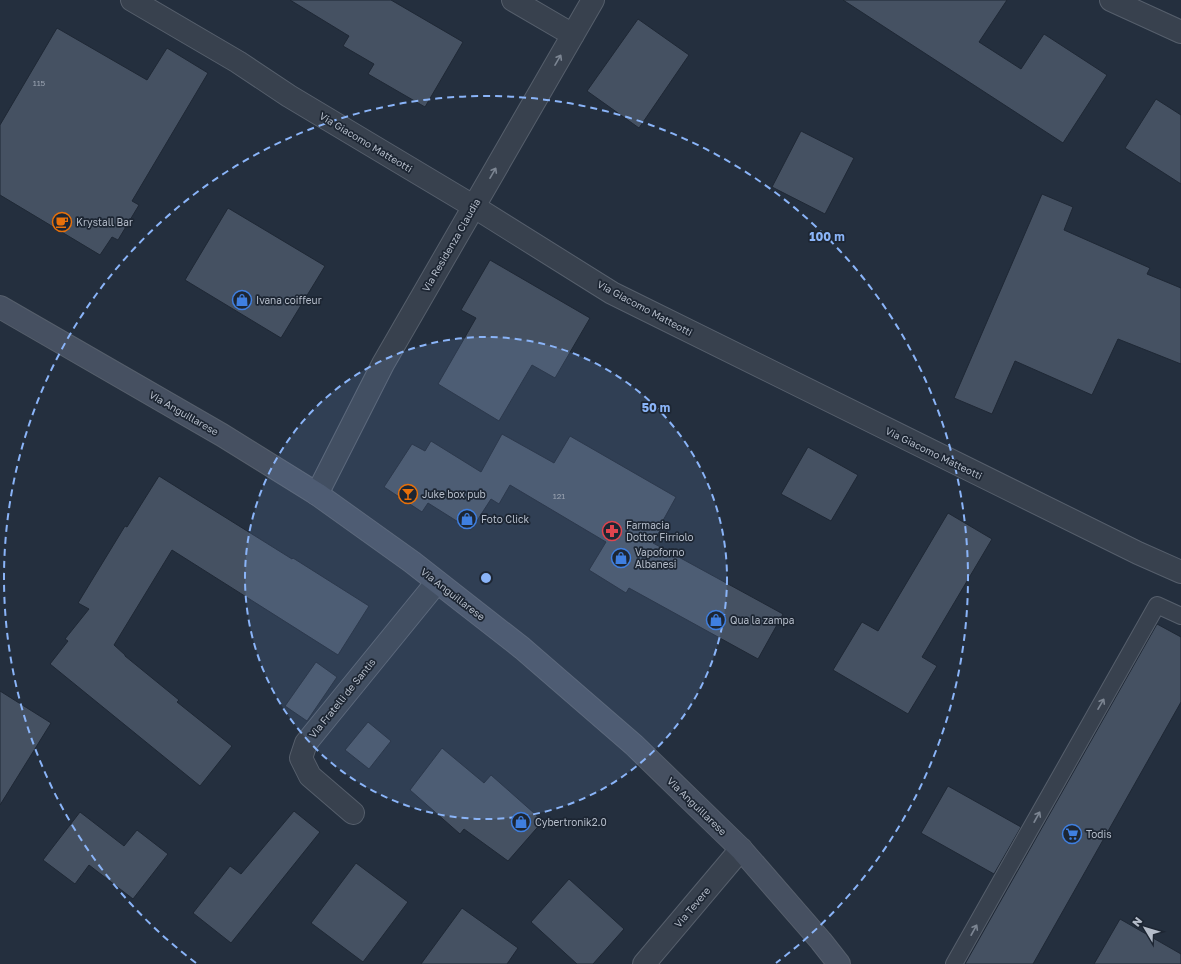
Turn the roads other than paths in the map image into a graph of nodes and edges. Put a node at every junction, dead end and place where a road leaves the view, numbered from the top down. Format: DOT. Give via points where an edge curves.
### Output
graph roads {
  1 [pos="132,0"];
  2 [pos="513,0"];
  3 [pos="593,0"];
  4 [pos="1111,0"];
  5 [pos="1181,32"];
  6 [pos="573,35"];
  7 [pos="473,206"];
  8 [pos="0,307"];
  9 [pos="317,494"];
  10 [pos="1181,572"];
  11 [pos="437,582"];
  12 [pos="1181,616"];
  13 [pos="353,812"];
  14 [pos="741,849"];
  15 [pos="644,964"];
  16 [pos="839,964"];
  17 [pos="954,964"];
  1 -- 7 [label="street, Via Giacomo Matteotti"];
  2 -- 6 [label="street"];
  3 -- 6 [label="street, Via Residenza Claudia"];
  4 -- 5 [label="street"];
  7 -- 6 [label="street, Via Residenza Claudia, one-way"];
  7 -- 9 [label="street, Via Residenza Claudia" via="383,364"];
  7 -- 10 [label="street, Via Giacomo Matteotti" via="612,292"];
  8 -- 9 [label="main road, Via Anguillarese" via="222,435"];
  9 -- 11 [label="main road, Via Anguillarese"];
  11 -- 13 [label="street, Via Fratelli de Santis" via="306,743 301,758 310,776"];
  11 -- 14 [label="main road, Via Anguillarese" via="522,648 628,740"];
  17 -- 12 [label="lane, one-way" via="1157,605"];
  14 -- 15 [label="street, Via Tevere"];
  14 -- 16 [label="main road, Via Anguillarese"];
}
